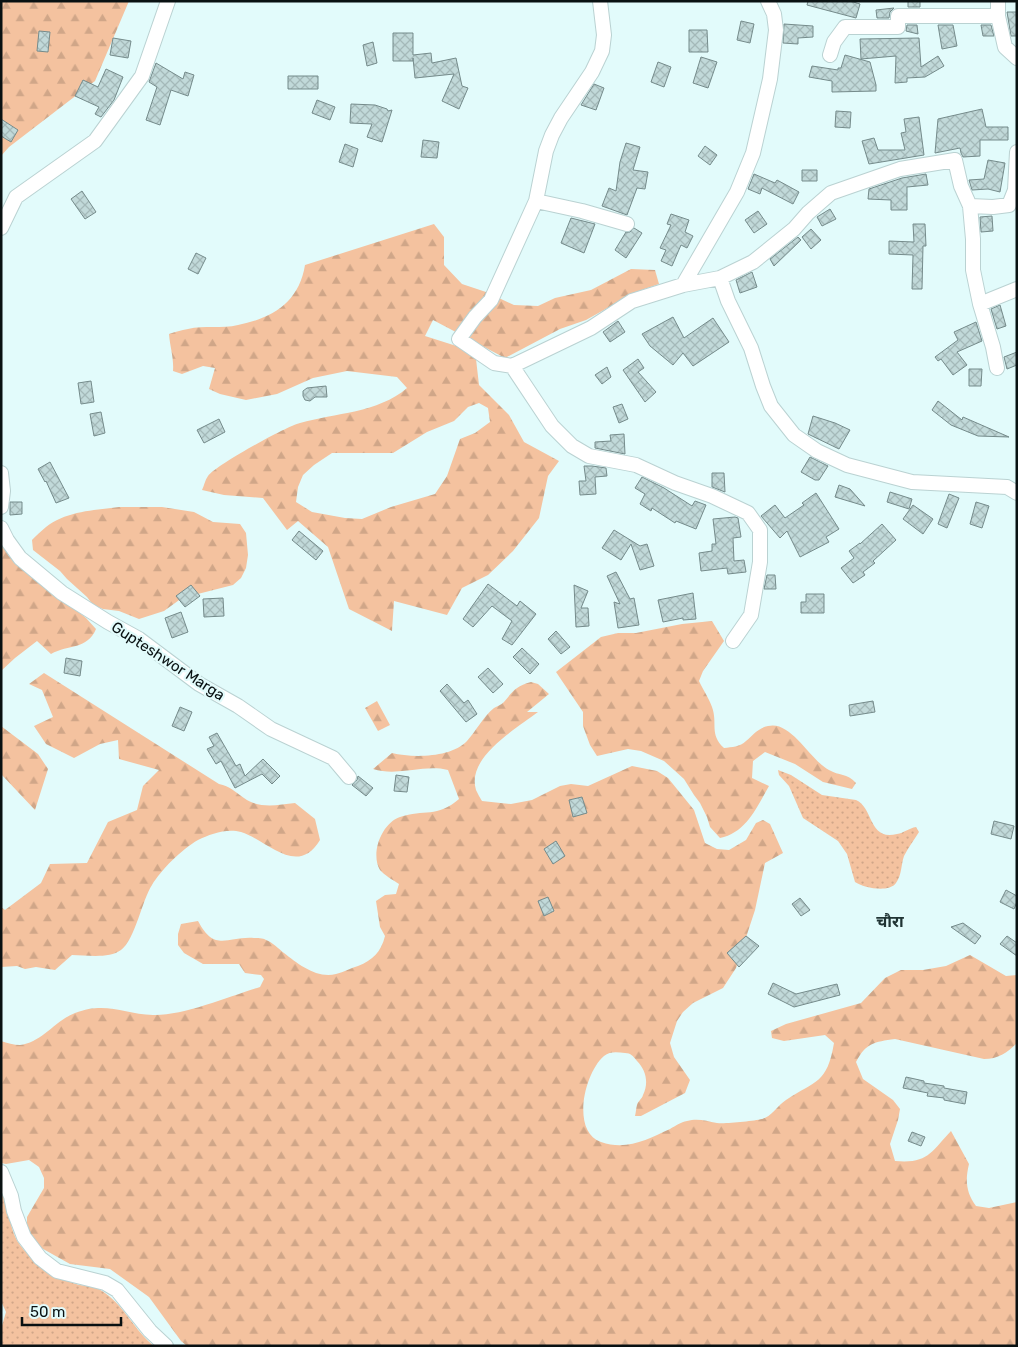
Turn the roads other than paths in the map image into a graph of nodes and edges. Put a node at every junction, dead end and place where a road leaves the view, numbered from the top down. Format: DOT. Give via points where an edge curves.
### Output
graph roads {
  1 [pos="168,1"];
  2 [pos="600,1"];
  3 [pos="768,1"];
  4 [pos="998,1"];
  5 [pos="998,16"];
  6 [pos="830,55"];
  7 [pos="1017,58"];
  8 [pos="1017,152"];
  9 [pos="536,201"];
  10 [pos="970,206"];
  11 [pos="627,224"];
  12 [pos="1,228"];
  13 [pos="720,278"];
  14 [pos="682,285"];
  15 [pos="1017,289"];
  16 [pos="980,304"];
  17 [pos="512,366"];
  18 [pos="997,368"];
  19 [pos="1,473"];
  20 [pos="1017,493"];
  21 [pos="1,507"];
  22 [pos="1,528"];
  23 [pos="733,641"];
  24 [pos="349,777"];
  25 [pos="1,1172"];
  26 [pos="166,1346"];
  1 -- 12 [label="street" via="142,76 95,141 16,197"];
  2 -- 9 [label="street" via="604,36 602,51 552,135"];
  3 -- 14 [label="street" via="776,30 770,79 754,152 737,192"];
  4 -- 5 [label="street"];
  5 -- 6 [label="street" via="898,16 898,27 845,27 834,42"];
  5 -- 7 [label="street" via="1005,47"];
  8 -- 10 [label="street" via="1015,190 1009,205"];
  9 -- 11 [label="street"];
  9 -- 17 [label="street" via="491,300 459,338 494,362"];
  10 -- 13 [label="street" via="955,160 900,169 831,193 753,262"];
  10 -- 16 [label="street" via="973,270"];
  13 -- 14 [label="street"];
  13 -- 20 [label="street" via="751,348 771,406 794,435 817,451 848,465 912,482 1007,487"];
  14 -- 17 [label="street" via="632,301 591,328"];
  15 -- 16 [label="street"];
  16 -- 18 [label="street"];
  17 -- 23 [label="street" via="552,426 572,446 589,456 636,465 748,513 760,530 760,562 751,615"];
  19 -- 21 [label="street"];
  22 -- 24 [label="street, Gupteshwor Marga" via="20,558 62,593 139,639 199,684 271,729 333,758"];
  25 -- 26 [label="street" via="20,1229 40,1258 57,1271 105,1283 117,1290"];
}
